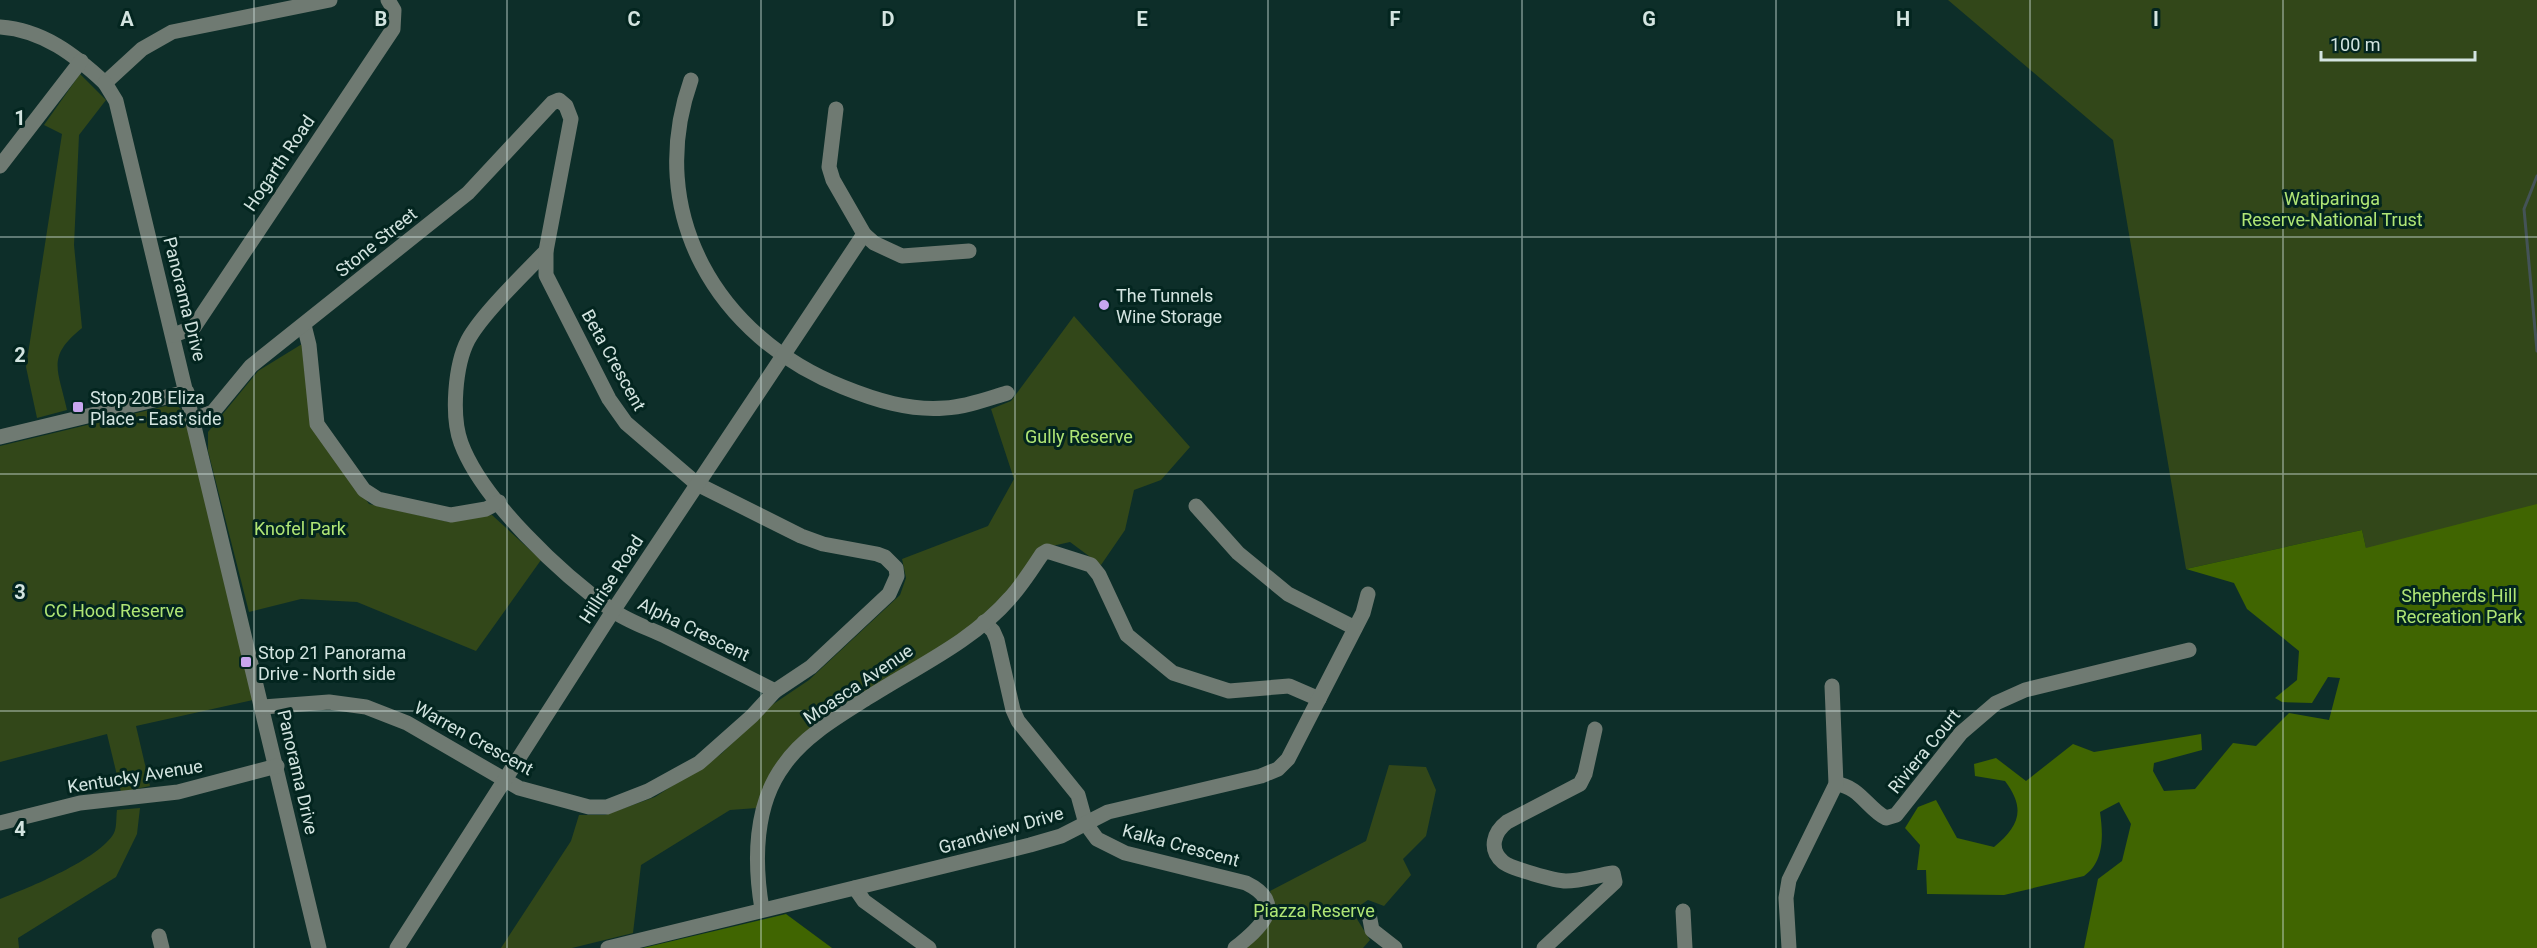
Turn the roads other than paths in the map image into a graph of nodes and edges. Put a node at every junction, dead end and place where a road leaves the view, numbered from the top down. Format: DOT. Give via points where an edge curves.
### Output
graph roads {
  1 [pos="330,0"];
  2 [pos="388,0"];
  3 [pos="0,27"];
  4 [pos="81,61"];
  5 [pos="691,80"];
  6 [pos="105,83"];
  7 [pos="836,109"];
  8 [pos="571,118"];
  9 [pos="0,166"];
  10 [pos="864,234"];
  11 [pos="546,251"];
  12 [pos="969,251"];
  13 [pos="304,325"];
  14 [pos="174,335"];
  15 [pos="782,356"];
  16 [pos="187,392"];
  17 [pos="1007,393"];
  18 [pos="194,419"];
  19 [pos="0,437"];
  20 [pos="697,484"];
  21 [pos="499,502"];
  22 [pos="1196,506"];
  23 [pos="896,568"];
  24 [pos="1368,594"];
  25 [pos="613,611"];
  26 [pos="984,622"];
  27 [pos="1355,628"];
  28 [pos="2189,650"];
  29 [pos="1832,686"];
  30 [pos="775,690"];
  31 [pos="1318,699"];
  32 [pos="263,707"];
  33 [pos="1595,729"];
  34 [pos="277,766"];
  35 [pos="505,781"];
  36 [pos="1836,784"];
  37 [pos="0,823"];
  38 [pos="1086,824"];
  39 [pos="855,888"];
  40 [pos="762,909"];
  41 [pos="1683,911"];
  42 [pos="1370,914"];
  43 [pos="319,948"];
  44 [pos="397,948"];
  45 [pos="608,948"];
  46 [pos="929,948"];
  47 [pos="1235,948"];
  48 [pos="1395,948"];
  49 [pos="1544,948"];
  50 [pos="1685,948"];
  51 [pos="1789,948"];
  1 -- 6 [label="street" via="172,32 142,49"];
  2 -- 14 [label="street, Hogarth Road" via="394,10 393,29 194,327"];
  3 -- 4 [label="street" via="29,32 68,50"];
  4 -- 6 [label="street"];
  4 -- 9 [label="street"];
  5 -- 15 [label="street" via="675,154 685,225 721,294 747,328"];
  6 -- 14 [label="street, Panorama Drive" via="116,101"];
  7 -- 10 [label="street" via="829,167"];
  8 -- 11 [label="street, Beta Crescent"];
  8 -- 13 [label="street, Stone Street" via="559,100 552,103 468,193"];
  10 -- 12 [label="street" via="873,243 902,256"];
  10 -- 15 [label="street, Hillrise Road"];
  11 -- 20 [label="street, Beta Crescent" via="546,275 609,399 626,423"];
  11 -- 21 [label="street, Alpha Crescent" via="468,340 458,378 455,409 460,442"];
  13 -- 18 [label="street, Stone Street" via="251,366 213,412"];
  13 -- 21 [label="street" via="317,424 364,490 378,499 451,515 486,509"];
  14 -- 16 [label="street, Panorama Drive"];
  15 -- 17 [label="street" via="823,380 893,404 945,408"];
  15 -- 20 [label="street, Hillrise Road"];
  16 -- 18 [label="street, Panorama Drive"];
  16 -- 19 [label="street"];
  18 -- 32 [label="street, Panorama Drive"];
  20 -- 23 [label="street, Beta Crescent" via="801,536 877,554"];
  20 -- 25 [label="street, Hillrise Road"];
  21 -- 25 [label="street, Alpha Crescent" via="540,548"];
  22 -- 27 [label="street" via="1238,554 1288,594"];
  23 -- 30 [label="street, Warren Crescent" via="897,576 889,594 811,667"];
  24 -- 27 [label="street, Grandview Drive"];
  25 -- 30 [label="street, Alpha Crescent"];
  25 -- 35 [label="street, Hillrise Road"];
  26 -- 31 [label="street, Moasca Avenue" via="1009,600 1042,554 1053,551 1091,565 1127,635 1173,673 1229,692 1289,686"];
  26 -- 38 [label="street" via="997,640 1018,721 1078,795"];
  26 -- 40 [label="street, Moasca Avenue" via="843,713 784,764 759,820"];
  27 -- 31 [label="street, Grandview Drive"];
  28 -- 36 [label="street, Riviera Court" via="2025,690 1996,703 1961,733 1896,815 1886,818 1878,814 1862,796"];
  29 -- 36 [label="street"];
  30 -- 35 [label="street, Warren Crescent" via="699,763 648,791 606,807 549,797"];
  31 -- 38 [label="street, Grandview Drive" via="1288,759 1278,769 1108,812"];
  32 -- 34 [label="street, Panorama Drive"];
  32 -- 35 [label="street, Warren Crescent" via="329,702 366,707 432,736"];
  33 -- 49 [label="street" via="1586,774 1580,784 1507,822 1497,830 1493,841 1503,863 1565,881 1613,873 1615,882"];
  34 -- 37 [label="street, Kentucky Avenue" via="178,792 80,803"];
  34 -- 43 [label="street, Panorama Drive"];
  35 -- 44 [label="street, Hillrise Road"];
  36 -- 51 [label="street" via="1789,880"];
  38 -- 39 [label="street, Grandview Drive" via="1030,845"];
  38 -- 47 [label="street, Kalka Crescent" via="1097,839 1125,853 1259,889 1267,901 1267,915 1261,927"];
  39 -- 40 [label="street, Grandview Drive"];
  39 -- 46 [label="street" via="864,901"];
  40 -- 45 [label="street, Grandview Drive"];
  41 -- 50 [label="street"];
  42 -- 48 [label="street" via="1372,930"];
}
